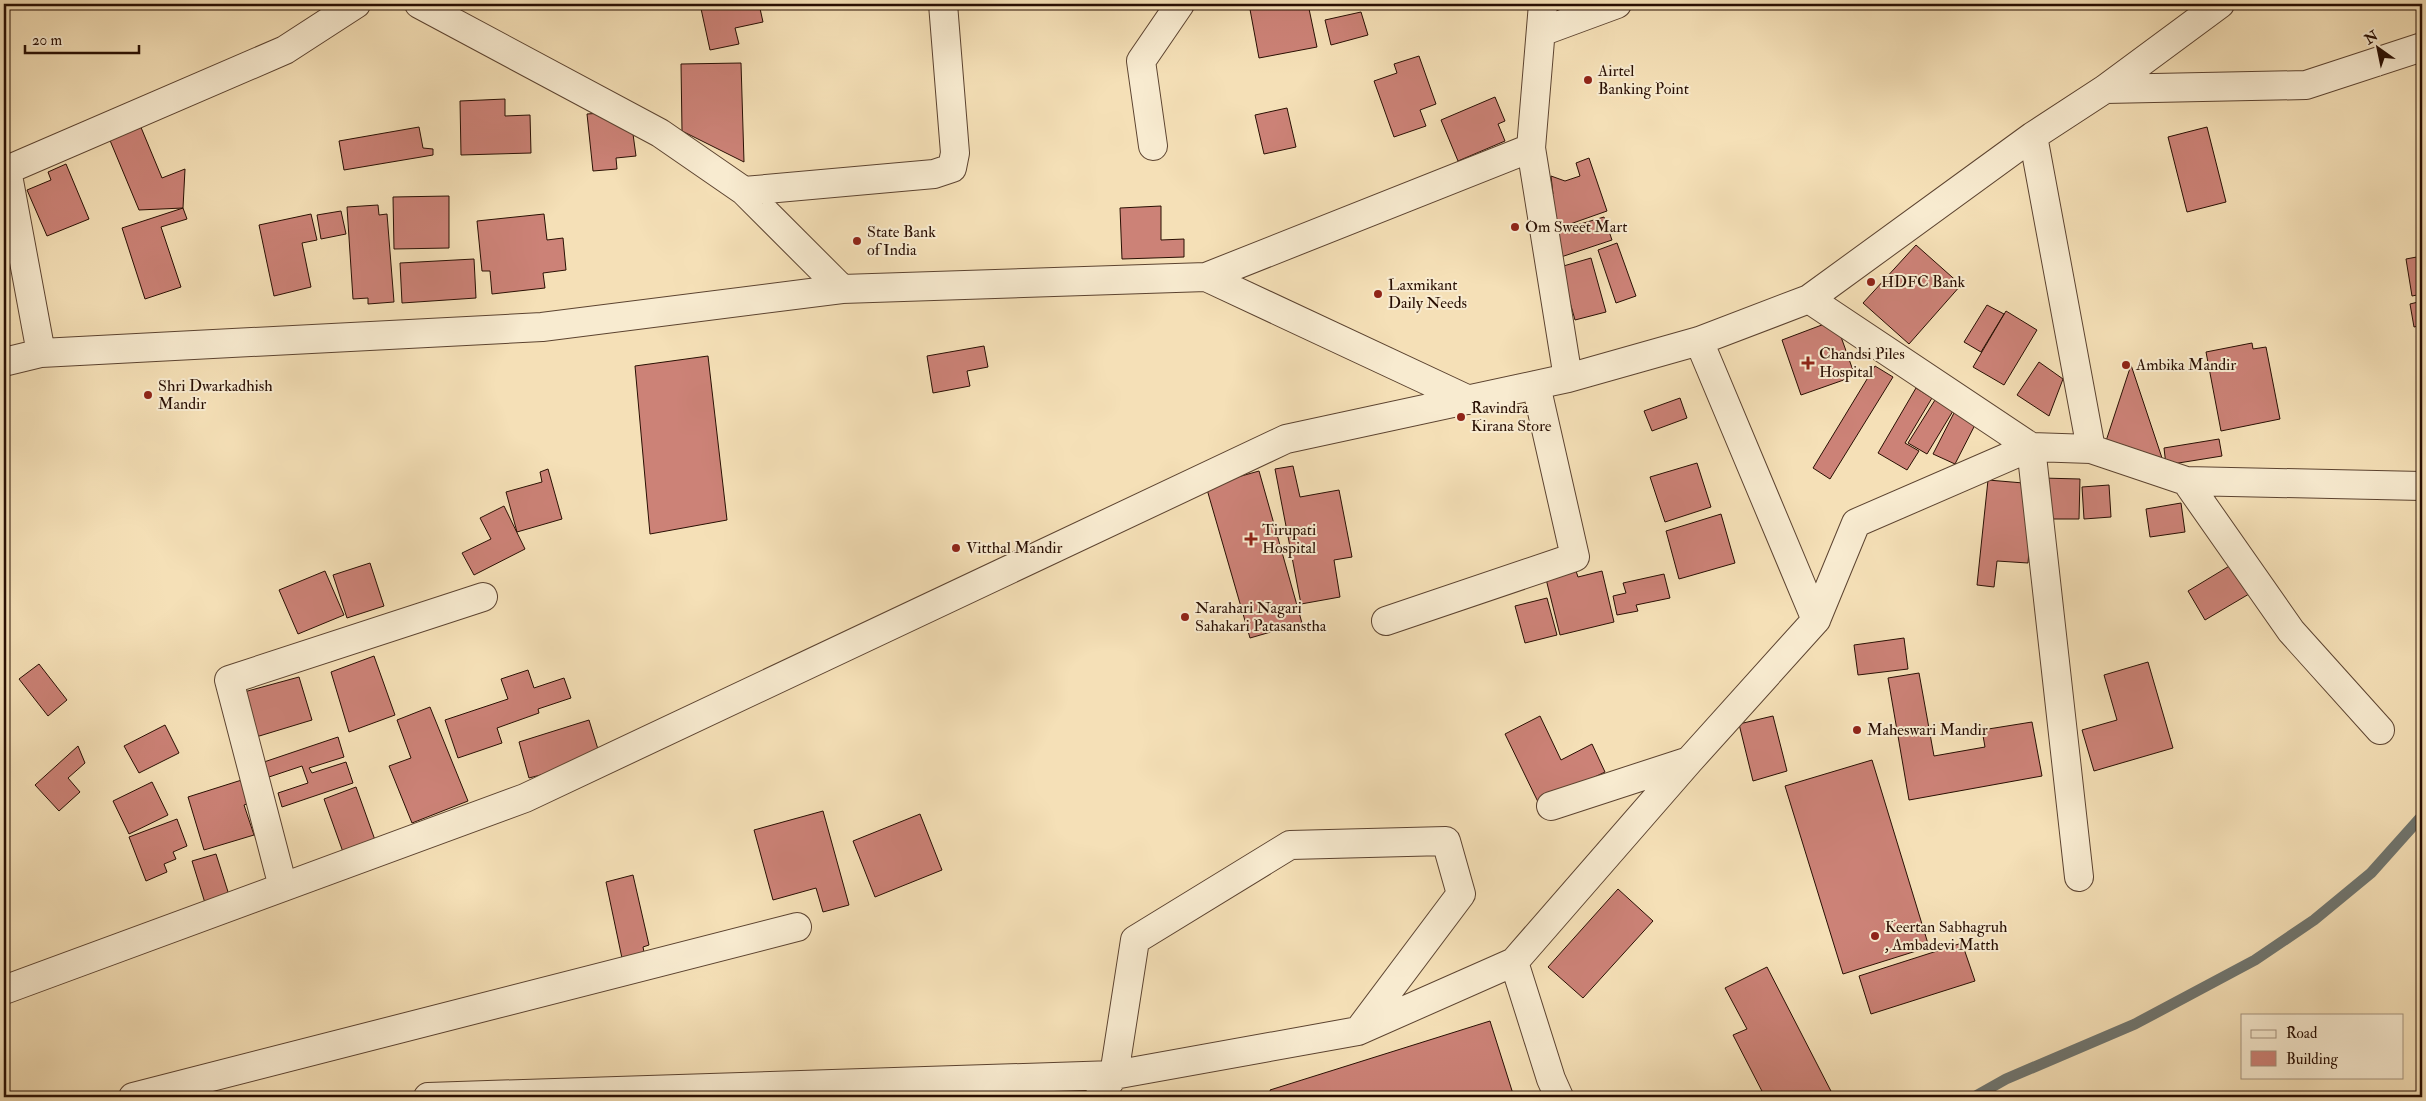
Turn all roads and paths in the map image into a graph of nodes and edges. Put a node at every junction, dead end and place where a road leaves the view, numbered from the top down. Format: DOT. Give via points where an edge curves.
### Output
graph roads {
  1 [pos="356,4"];
  2 [pos="419,4"];
  3 [pos="943,4"];
  4 [pos="1180,4"];
  5 [pos="1543,4"];
  6 [pos="1617,4"];
  7 [pos="2220,4"];
  8 [pos="1541,32"];
  9 [pos="2422,47"];
  10 [pos="2105,89"];
  11 [pos="2033,136"];
  12 [pos="1153,146"];
  13 [pos="1531,148"];
  14 [pos="6,165"];
  15 [pos="744,191"];
  16 [pos="1206,277"];
  17 [pos="842,289"];
  18 [pos="1808,300"];
  19 [pos="1699,341"];
  20 [pos="41,353"];
  21 [pos="4,362"];
  22 [pos="1568,378"];
  23 [pos="1536,385"];
  24 [pos="1469,400"];
  25 [pos="2031,447"];
  26 [pos="2091,449"];
  27 [pos="2186,482"];
  28 [pos="2422,486"];
  29 [pos="482,597"];
  30 [pos="1816,620"];
  31 [pos="1386,621"];
  32 [pos="2380,730"];
  33 [pos="1689,761"];
  34 [pos="1551,806"];
  35 [pos="2079,877"];
  36 [pos="283,887"];
  37 [pos="797,927"];
  38 [pos="1514,962"];
  39 [pos="4,990"];
  40 [pos="1358,1031"];
  41 [pos="1114,1075"];
  42 [pos="133,1097"];
  43 [pos="428,1097"];
  44 [pos="1099,1097"];
  45 [pos="1559,1097"];
  1 -- 14 [label="street" via="285,50"];
  2 -- 15 [label="street" via="660,132"];
  3 -- 15 [label="street" via="955,153 952,168 934,174"];
  4 -- 12 [label="street" via="1142,61"];
  5 -- 8 [label="street"];
  6 -- 8 [label="street"];
  7 -- 10 [label="street"];
  8 -- 13 [label="street"];
  9 -- 10 [label="street" via="2306,85"];
  10 -- 11 [label="street"];
  11 -- 18 [label="street"];
  11 -- 26 [label="street"];
  13 -- 16 [label="street"];
  13 -- 22 [label="street"];
  14 -- 20 [label="street"];
  15 -- 17 [label="street"];
  16 -- 17 [label="street"];
  16 -- 24 [label="street"];
  17 -- 20 [label="street" via="542,327"];
  18 -- 19 [label="street"];
  18 -- 25 [label="street"];
  19 -- 22 [label="street"];
  19 -- 30 [label="street"];
  20 -- 21 [label="street"];
  22 -- 23 [label="street"];
  23 -- 24 [label="street"];
  23 -- 31 [label="street" via="1575,557"];
  24 -- 36 [label="street" via="1286,439 525,798"];
  25 -- 26 [label="street"];
  25 -- 30 [label="street" via="1856,522"];
  25 -- 35 [label="street"];
  26 -- 27 [label="street"];
  27 -- 28 [label="street"];
  27 -- 32 [label="street" via="2292,631"];
  29 -- 36 [label="street" via="229,680"];
  30 -- 33 [label="street"];
  33 -- 34 [label="street"];
  33 -- 38 [label="street"];
  36 -- 39 [label="street"];
  37 -- 42 [label="street"];
  38 -- 40 [label="street"];
  38 -- 45 [label="street"];
  40 -- 41 [label="street"];
  40 -- 41 [label="street" via="1461,894 1446,841 1290,845 1135,940"];
  41 -- 43 [label="street"];
  41 -- 44 [label="street"];
}
